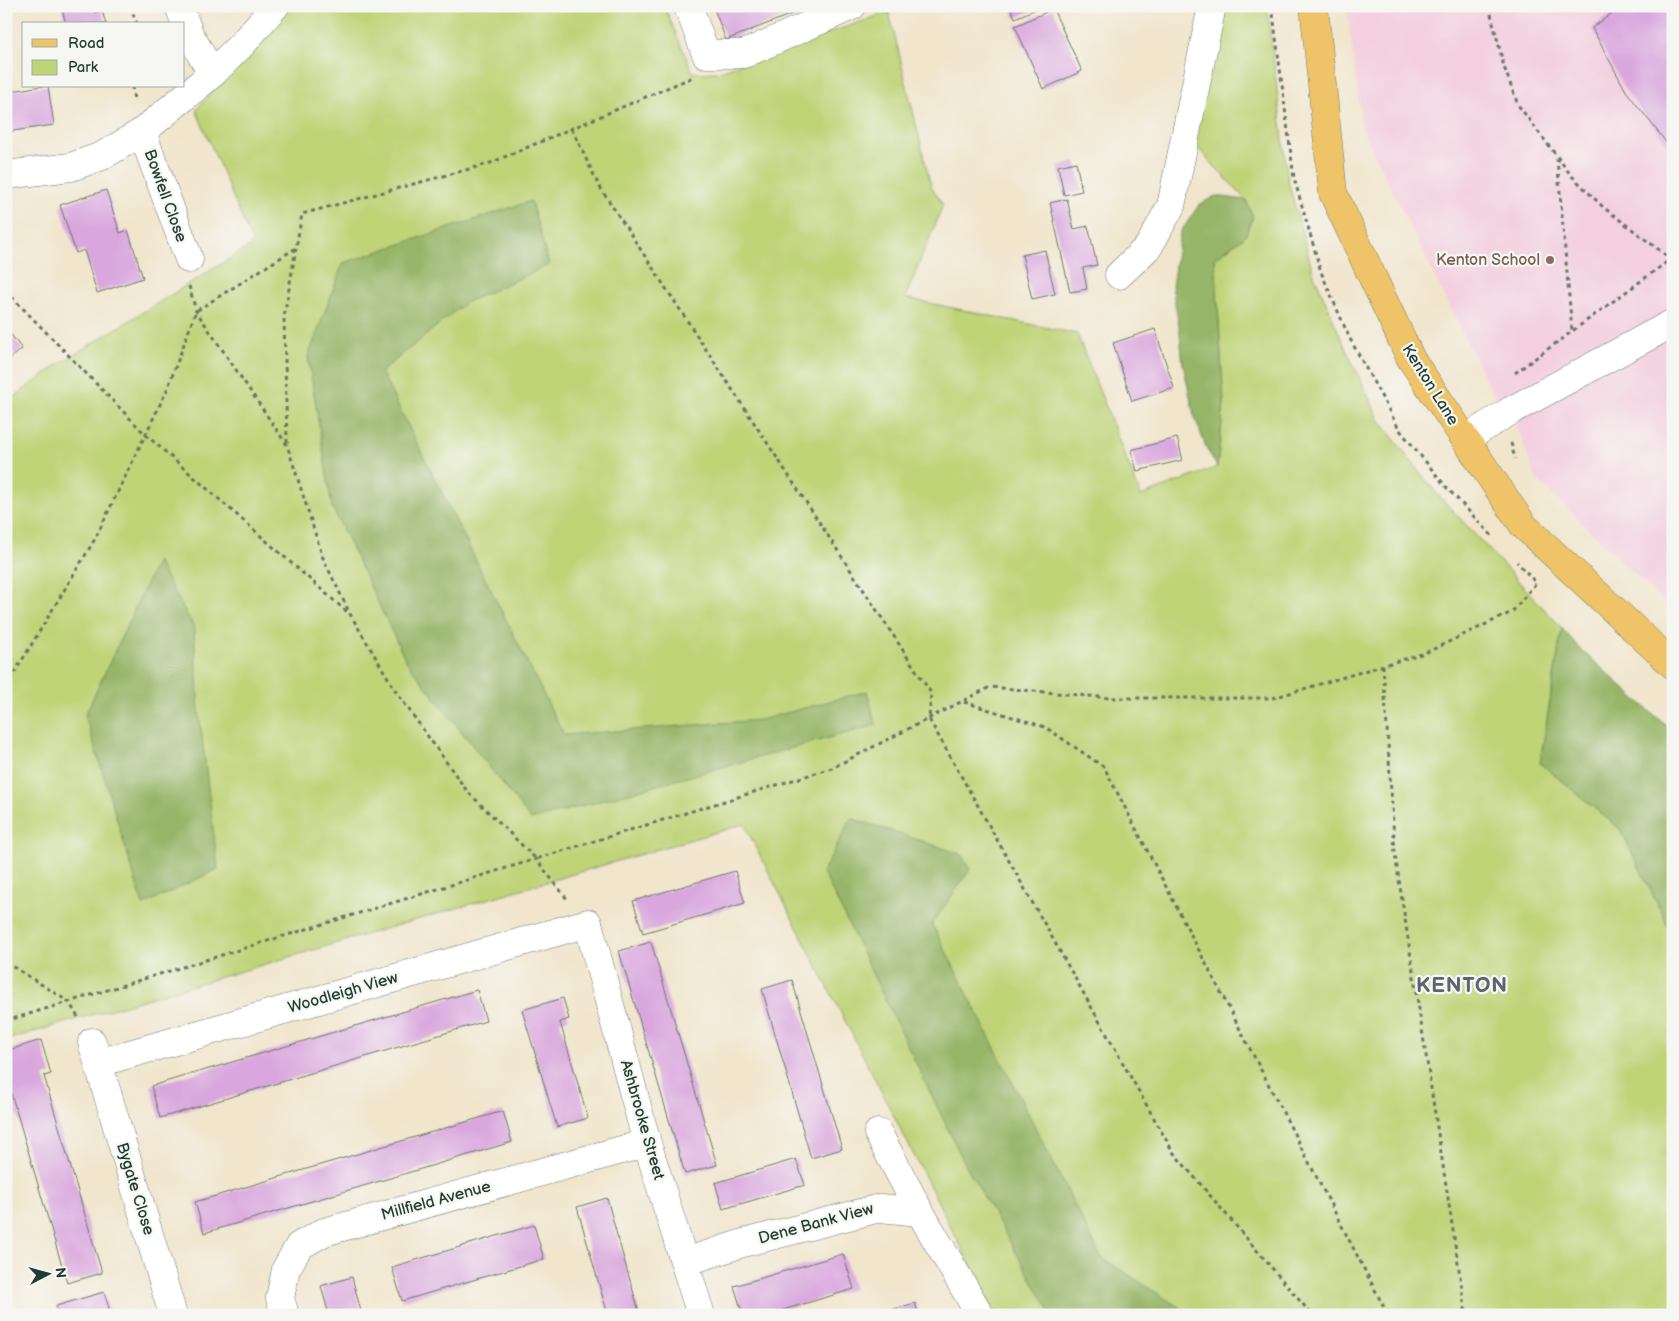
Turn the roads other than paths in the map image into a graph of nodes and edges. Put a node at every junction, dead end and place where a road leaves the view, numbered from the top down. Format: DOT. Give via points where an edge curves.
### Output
graph roads {
  1 [pos="179,6"];
  2 [pos="275,6"];
  3 [pos="688,6"];
  4 [pos="852,6"];
  5 [pos="1212,6"];
  6 [pos="1314,6"];
  7 [pos="185,22"];
  8 [pos="185,22"];
  9 [pos="212,74"];
  10 [pos="142,132"];
  11 [pos="6,175"];
  12 [pos="189,259"];
  13 [pos="1119,275"];
  14 [pos="1673,323"];
  15 [pos="1465,439"];
  16 [pos="1673,665"];
  17 [pos="588,923"];
  18 [pos="95,1052"];
  19 [pos="878,1133"];
  20 [pos="647,1143"];
  21 [pos="920,1212"];
  22 [pos="685,1262"];
  23 [pos="173,1315"];
  24 [pos="285,1315"];
  25 [pos="701,1315"];
  26 [pos="980,1315"];
  1 -- 7 [label="street"];
  2 -- 9 [label="street"];
  3 -- 4 [label="street" via="706,54 744,54"];
  5 -- 13 [label="street" via="1171,206 1148,246"];
  6 -- 15 [label="main road, Kenton Lane" via="1333,194 1411,359"];
  8 -- 9 [label="street"];
  9 -- 10 [label="street"];
  10 -- 11 [label="street" via="102,156 71,167"];
  10 -- 12 [label="street, Bowfell Close"];
  14 -- 15 [label="street"];
  15 -- 16 [label="main road, Kenton Lane" via="1523,525"];
  17 -- 18 [label="street, Woodleigh View"];
  17 -- 20 [label="street, Ashbrooke Street"];
  18 -- 23 [label="street, Bygate Close"];
  19 -- 21 [label="street"];
  20 -- 22 [label="street, Ashbrooke Street"];
  20 -- 24 [label="street, Millfield Avenue" via="324,1232 299,1246 286,1269 280,1298"];
  21 -- 22 [label="street, Dene Bank View" via="880,1208 743,1243"];
  21 -- 26 [label="street"];
  22 -- 25 [label="street, Ashbrooke Street"];
}
